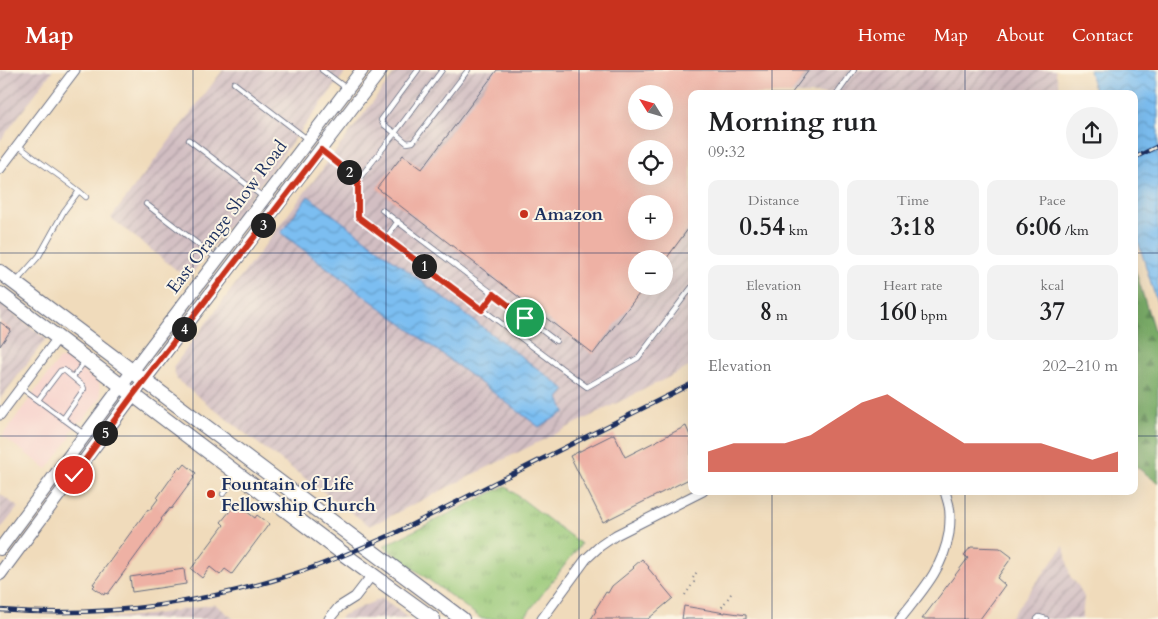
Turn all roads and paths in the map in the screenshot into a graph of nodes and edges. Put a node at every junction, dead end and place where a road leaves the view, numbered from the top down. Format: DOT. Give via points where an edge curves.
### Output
graph roads {
  1 [pos="75,70"];
  2 [pos="362,70"];
  3 [pos="381,70"];
  4 [pos="418,70"];
  5 [pos="442,70"];
  6 [pos="468,70"];
  7 [pos="854,70"];
  8 [pos="324,71"];
  9 [pos="234,83"];
  10 [pos="347,89"];
  11 [pos="840,90"];
  12 [pos="394,133"];
  13 [pos="189,140"];
  14 [pos="308,140"];
  15 [pos="18,145"];
  16 [pos="321,150"];
  17 [pos="0,169"];
  18 [pos="358,180"];
  19 [pos="79,191"];
  20 [pos="86,197"];
  21 [pos="264,198"];
  22 [pos="146,204"];
  23 [pos="382,210"];
  24 [pos="398,221"];
  25 [pos="386,238"];
  26 [pos="218,259"];
  27 [pos="0,272"];
  28 [pos="15,283"];
  29 [pos="688,292"];
  30 [pos="0,294"];
  31 [pos="494,294"];
  32 [pos="482,310"];
  33 [pos="58,338"];
  34 [pos="556,341"];
  35 [pos="86,360"];
  36 [pos="132,371"];
  37 [pos="72,377"];
  38 [pos="145,381"];
  39 [pos="122,387"];
  40 [pos="20,388"];
  41 [pos="133,395"];
  42 [pos="38,400"];
  43 [pos="0,415"];
  44 [pos="63,419"];
  45 [pos="85,436"];
  46 [pos="239,474"];
  47 [pos="223,494"];
  48 [pos="695,495"];
  49 [pos="946,495"];
  50 [pos="0,549"];
  51 [pos="698,570"];
  52 [pos="0,574"];
  53 [pos="372,575"];
  54 [pos="733,591"];
  55 [pos="685,595"];
  56 [pos="721,612"];
  57 [pos="329,619"];
  58 [pos="433,619"];
  59 [pos="462,619"];
  60 [pos="542,619"];
  61 [pos="900,619"];
  62 [pos="1037,619"];
  63 [pos="1046,619"];
  1 -- 15 [label="street"];
  2 -- 10 [label="main road, East Orange Show Road"];
  3 -- 16 [label="main road, East Orange Show Road"];
  4 -- 12 [label="lane" via="381,120"];
  5 -- 12 [label="lane"];
  6 -- 12 [label="lane" via="413,142 407,142"];
  7 -- 11 [label="lane"];
  8 -- 10 [label="lane"];
  9 -- 14 [label="lane"];
  10 -- 14 [label="main road, East Orange Show Road"];
  12 -- 18 [label="lane"];
  13 -- 21 [label="lane"];
  14 -- 16 [label="main road"];
  14 -- 21 [label="main road, East Orange Show Road"];
  15 -- 17 [label="street"];
  15 -- 19 [label="lane"];
  16 -- 18 [label="lane"];
  16 -- 38 [label="main road, East Orange Show Road"];
  18 -- 25 [label="lane" via="358,217"];
  19 -- 20 [label="lane"];
  19 -- 28 [label="lane" via="39,256"];
  21 -- 26 [label="main road, East Orange Show Road"];
  22 -- 26 [label="lane"];
  23 -- 24 [label="lane"];
  24 -- 25 [label="lane"];
  24 -- 31 [label="lane"];
  25 -- 32 [label="lane"];
  26 -- 36 [label="main road, East Orange Show Road"];
  27 -- 28 [label="main road"];
  28 -- 36 [label="main road"];
  29 -- 32 [label="lane" via="638,358 587,387"];
  30 -- 33 [label="main road"];
  31 -- 32 [label="lane"];
  31 -- 34 [label="lane"];
  33 -- 35 [label="main road"];
  33 -- 40 [label="street"];
  35 -- 37 [label="lane"];
  35 -- 39 [label="main road"];
  36 -- 38 [label="main road"];
  36 -- 39 [label="main road, East Orange Show Road"];
  37 -- 42 [label="lane" via="64,370 60,371"];
  37 -- 44 [label="lane" via="84,389"];
  38 -- 41 [label="main road, East Orange Show Road"];
  38 -- 59 [label="main road"];
  39 -- 41 [label="main road"];
  39 -- 45 [label="main road, East Orange Show Road"];
  40 -- 42 [label="lane"];
  40 -- 43 [label="street"];
  41 -- 46 [label="main road"];
  41 -- 52 [label="main road, East Orange Show Road"];
  42 -- 44 [label="lane"];
  44 -- 45 [label="lane"];
  45 -- 50 [label="main road, East Orange Show Road"];
  46 -- 47 [label="lane"];
  46 -- 53 [label="main road"];
  48 -- 60 [label="street" via="600,546 586,559"];
  49 -- 61 [label="street" via="950,525 940,564"];
  51 -- 55 [label="path"];
  53 -- 57 [label="street" via="355,597"];
  53 -- 58 [label="main road"];
  54 -- 56 [label="path"];
  62 -- 63 [label="lane"];
}
